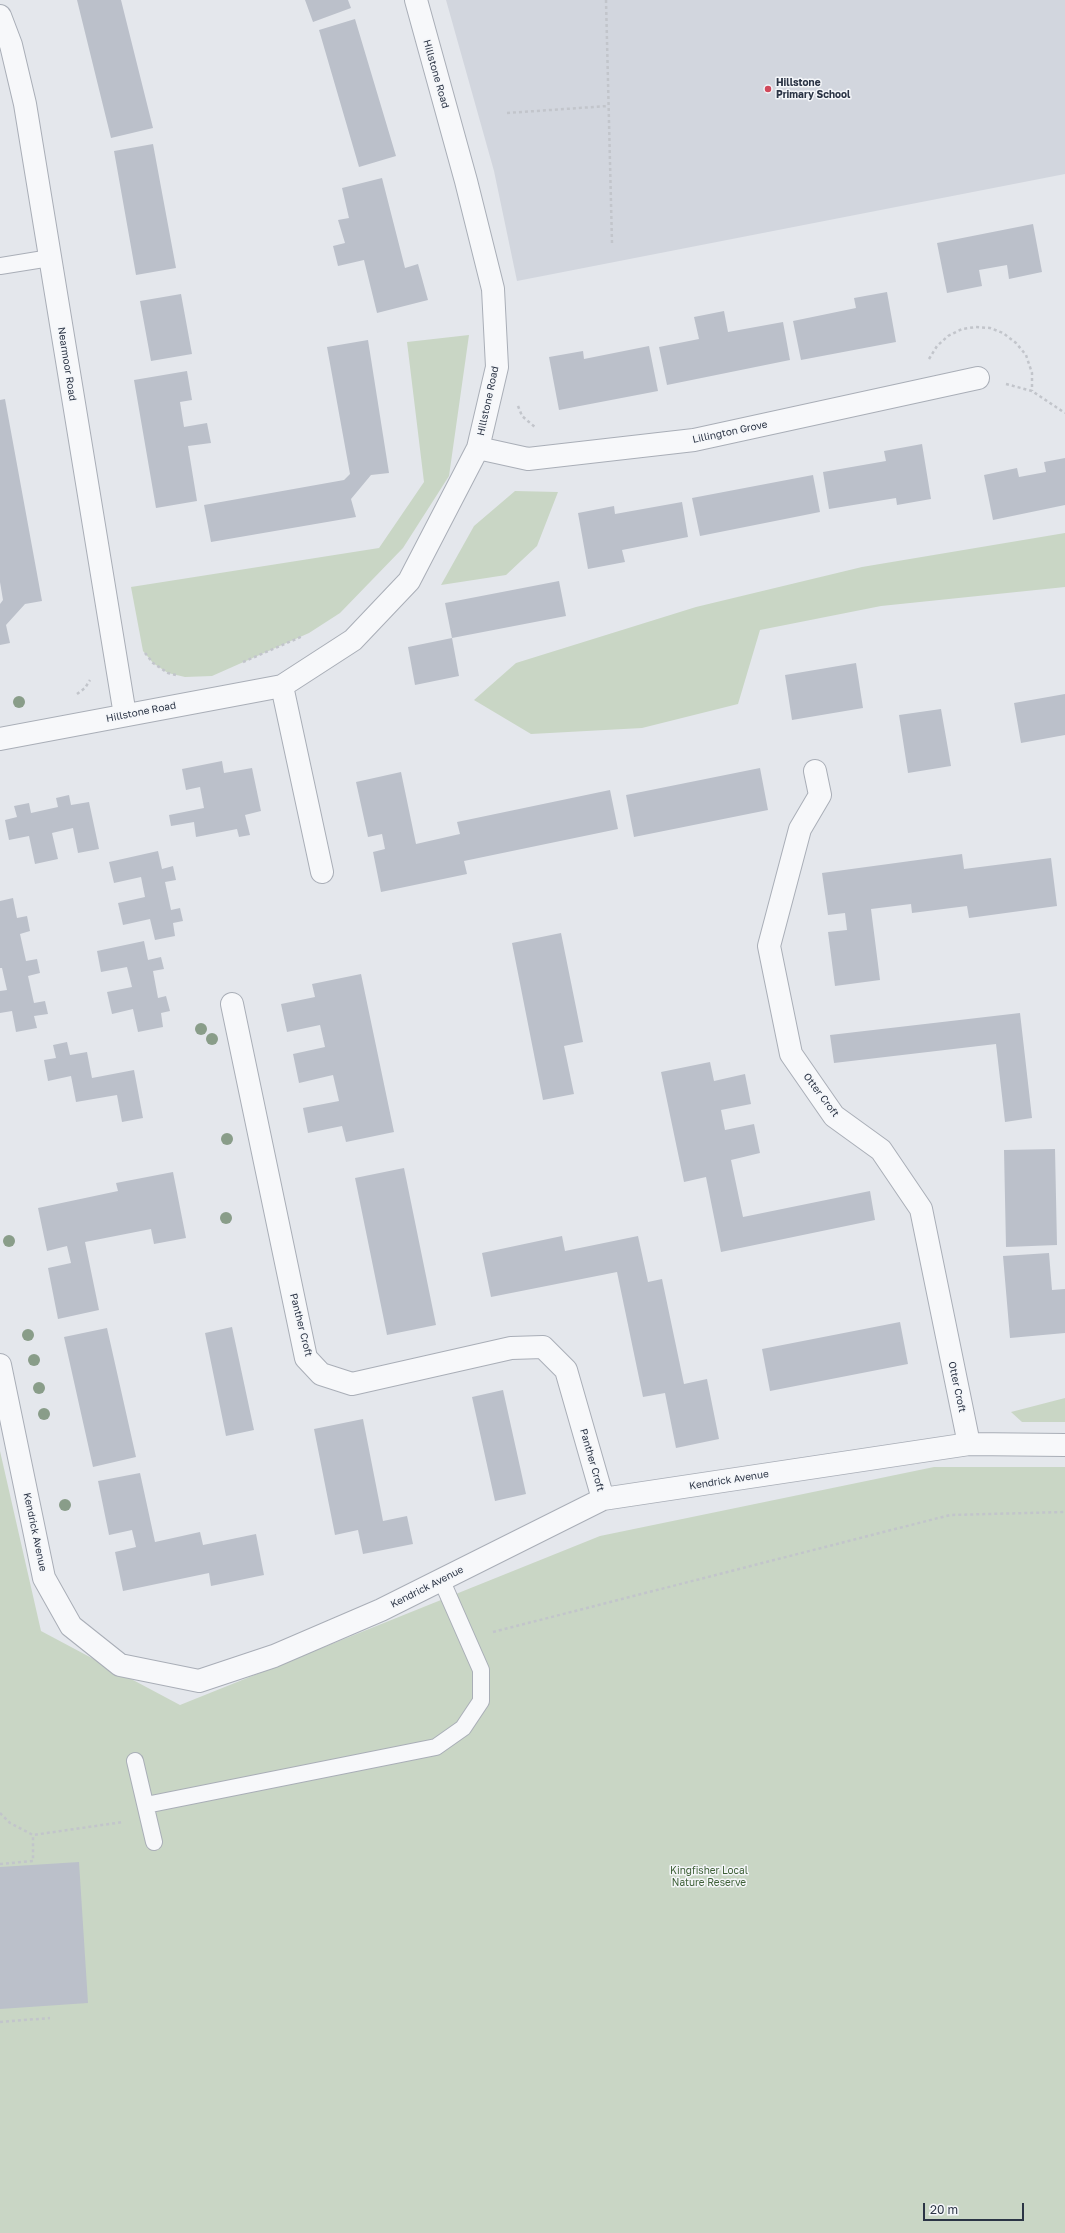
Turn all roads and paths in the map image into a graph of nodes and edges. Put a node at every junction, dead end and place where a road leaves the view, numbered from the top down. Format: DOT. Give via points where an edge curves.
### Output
graph roads {
  1 [pos="416,0"];
  2 [pos="606,0"];
  3 [pos="0,16"];
  4 [pos="608,106"];
  5 [pos="507,113"];
  6 [pos="612,243"];
  7 [pos="50,258"];
  8 [pos="0,266"];
  9 [pos="923,364"];
  10 [pos="978,378"];
  11 [pos="1032,391"];
  12 [pos="516,403"];
  13 [pos="1065,413"];
  14 [pos="538,430"];
  15 [pos="478,448"];
  16 [pos="309,633"];
  17 [pos="115,655"];
  18 [pos="239,664"];
  19 [pos="180,676"];
  20 [pos="282,686"];
  21 [pos="74,696"];
  22 [pos="125,715"];
  23 [pos="0,739"];
  24 [pos="815,772"];
  25 [pos="322,872"];
  26 [pos="232,1004"];
  27 [pos="0,1365"];
  28 [pos="969,1444"];
  29 [pos="1065,1445"];
  30 [pos="603,1499"];
  31 [pos="1065,1512"];
  32 [pos="441,1579"];
  33 [pos="467,1639"];
  34 [pos="135,1761"];
  35 [pos="148,1812"];
  36 [pos="0,1813"];
  37 [pos="33,1835"];
  38 [pos="154,1842"];
  39 [pos="0,1864"];
  40 [pos="50,2018"];
  41 [pos="0,2022"];
  1 -- 15 [label="street, Hillstone Road" via="493,289 497,367"];
  2 -- 4 [label="path"];
  3 -- 7 [label="street, Nearmoor Road" via="11,46 25,104"];
  4 -- 5 [label="path"];
  4 -- 6 [label="path"];
  7 -- 8 [label="lane"];
  7 -- 17 [label="street, Nearmoor Road"];
  9 -- 11 [label="path" via="948,336 969,328 990,328 1003,333 1026,355 1032,373"];
  10 -- 11 [label="path"];
  10 -- 15 [label="street, Lillington Grove" via="694,440 528,459"];
  11 -- 13 [label="path"];
  12 -- 14 [label="path" via="522,416"];
  15 -- 20 [label="street, Hillstone Road" via="409,581 353,640"];
  16 -- 18 [label="path"];
  17 -- 19 [label="path" via="143,651 153,663 168,673"];
  17 -- 21 [label="path" via="99,658 96,670 86,688"];
  17 -- 22 [label="street, Nearmoor Road"];
  20 -- 22 [label="street, Hillstone Road"];
  20 -- 25 [label="street"];
  22 -- 23 [label="street, Hillstone Road"];
  24 -- 28 [label="street, Otter Croft" via="820,795 800,829 770,946 791,1054 834,1116 881,1150 921,1209"];
  26 -- 30 [label="street, Panther Croft" via="306,1358 321,1374 352,1384 511,1348 543,1346 566,1370"];
  27 -- 32 [label="street, Kendrick Avenue" via="44,1578 71,1626 120,1665 198,1681 274,1656 381,1610"];
  28 -- 29 [label="street, Kendrick Avenue"];
  28 -- 30 [label="street, Kendrick Avenue"];
  30 -- 32 [label="street, Kendrick Avenue"];
  31 -- 33 [label="path" via="950,1515"];
  32 -- 33 [label="lane"];
  33 -- 35 [label="lane" via="481,1670 481,1700 463,1728 436,1747"];
  34 -- 35 [label="lane"];
  35 -- 37 [label="path"];
  35 -- 38 [label="lane"];
  36 -- 37 [label="path" via="10,1823"];
  37 -- 39 [label="path" via="33,1861"];
  40 -- 41 [label="path"];
}
